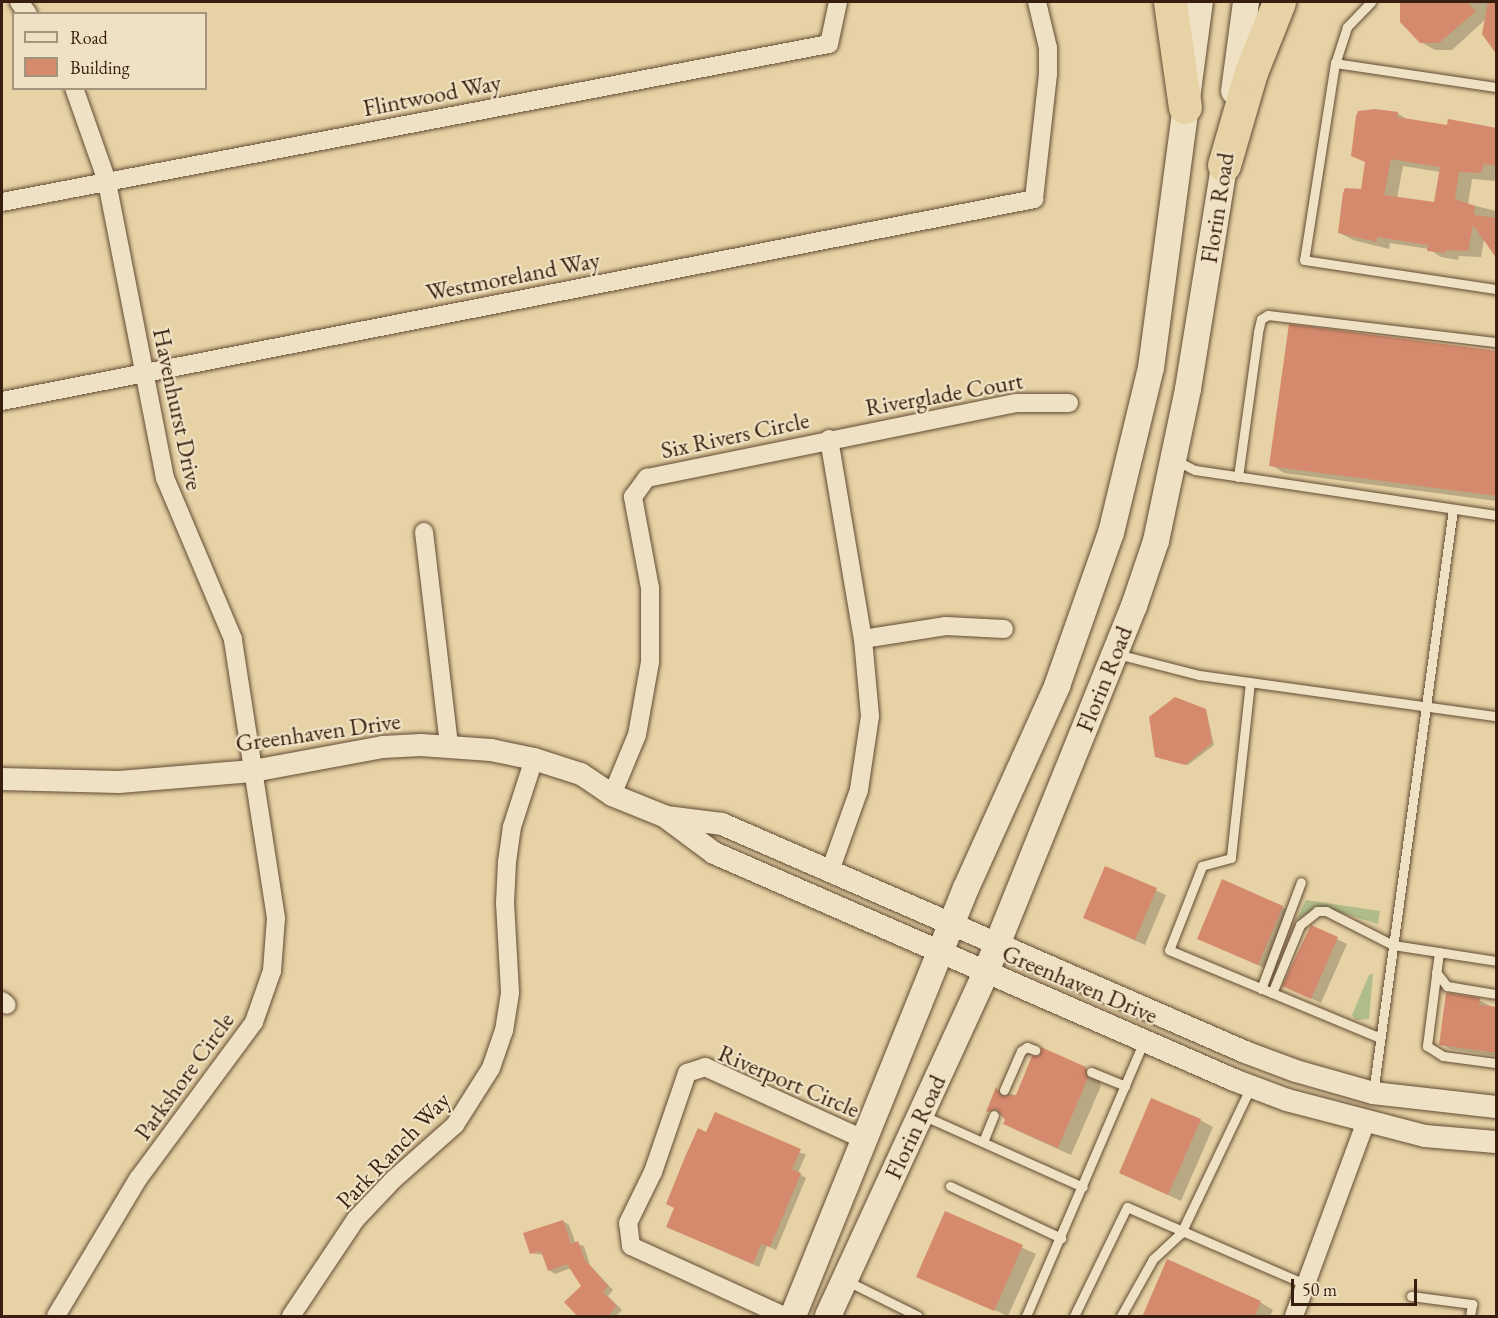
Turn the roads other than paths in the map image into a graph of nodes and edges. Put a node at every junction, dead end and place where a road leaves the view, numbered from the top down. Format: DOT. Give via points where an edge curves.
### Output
graph roads {
  1 [pos="838,2"];
  2 [pos="1037,2"];
  3 [pos="1170,2"];
  4 [pos="1200,2"];
  5 [pos="1246,2"];
  6 [pos="1279,2"];
  7 [pos="1371,2"];
  8 [pos="1335,63"];
  9 [pos="1497,87"];
  10 [pos="75,90"];
  11 [pos="1185,106"];
  12 [pos="1224,165"];
  13 [pos="107,181"];
  14 [pos="2,202"];
  15 [pos="1497,289"];
  16 [pos="1497,342"];
  17 [pos="144,373"];
  18 [pos="2,400"];
  19 [pos="1069,403"];
  20 [pos="829,440"];
  21 [pos="1173,460"];
  22 [pos="1238,477"];
  23 [pos="1453,509"];
  24 [pos="1497,515"];
  25 [pos="424,532"];
  26 [pos="1004,629"];
  27 [pos="863,639"];
  28 [pos="1114,653"];
  29 [pos="1250,682"];
  30 [pos="1426,706"];
  31 [pos="1497,716"];
  32 [pos="449,746"];
  33 [pos="534,759"];
  34 [pos="254,771"];
  35 [pos="2,779"];
  36 [pos="612,795"];
  37 [pos="664,816"];
  38 [pos="830,871"];
  39 [pos="1301,882"];
  40 [pos="952,925"];
  41 [pos="997,945"];
  42 [pos="1393,945"];
  43 [pos="940,952"];
  44 [pos="1439,952"];
  45 [pos="1497,961"];
  46 [pos="986,972"];
  47 [pos="1436,972"];
  48 [pos="1261,989"];
  49 [pos="1272,993"];
  50 [pos="1497,994"];
  51 [pos="1380,1038"];
  52 [pos="1144,1041"];
  53 [pos="1035,1050"];
  54 [pos="1497,1063"];
  55 [pos="1091,1072"];
  56 [pos="1216,1072"];
  57 [pos="1125,1086"];
  58 [pos="1251,1086"];
  59 [pos="1004,1090"];
  60 [pos="1373,1093"];
  61 [pos="1497,1107"];
  62 [pos="922,1115"];
  63 [pos="994,1115"];
  64 [pos="1497,1117"];
  65 [pos="1366,1121"];
  66 [pos="865,1140"];
  67 [pos="982,1142"];
  68 [pos="1497,1142"];
  69 [pos="950,1186"];
  70 [pos="1083,1186"];
  71 [pos="1181,1233"];
  72 [pos="1061,1238"];
  73 [pos="844,1280"];
  74 [pos="1307,1285"];
  75 [pos="1411,1296"];
  76 [pos="294,1316"];
  77 [pos="56,1317"];
  78 [pos="784,1317"];
  79 [pos="793,1317"];
  80 [pos="828,1317"];
  81 [pos="918,1317"];
  82 [pos="1026,1317"];
  83 [pos="1074,1317"];
  84 [pos="1121,1317"];
  85 [pos="1294,1317"];
  86 [pos="1470,1317"];
  1 -- 13 [label="street, Flintwood Way" via="829,44"];
  2 -- 17 [label="street, Westmoreland Way" via="1048,48 1048,74 1034,200"];
  3 -- 11 [label="highway"];
  4 -- 11 [label="main road, Florin Road"];
  5 -- 12 [label="main road, Florin Road"];
  6 -- 12 [label="highway" via="1251,72"];
  7 -- 8 [label="lane" via="1347,27"];
  8 -- 9 [label="lane"];
  8 -- 15 [label="lane" via="1304,260"];
  10 -- 13 [label="street, Havenhurst Drive"];
  11 -- 40 [label="main road, Florin Road" via="1150,368 1111,533 1061,676"];
  12 -- 21 [label="main road, Florin Road"];
  13 -- 14 [label="street, Flintwood Way"];
  13 -- 17 [label="street, Havenhurst Drive"];
  16 -- 22 [label="lane" via="1268,315 1261,319 1258,332"];
  17 -- 18 [label="street, Westmoreland Way"];
  17 -- 34 [label="street, Havenhurst Drive" via="175,508 215,589 233,639"];
  19 -- 20 [label="street, Riverglade Court" via="1016,403"];
  20 -- 27 [label="street, Six Rivers Circle"];
  20 -- 36 [label="street, Six Rivers Circle" via="647,478 633,497 650,588 650,662 637,735"];
  21 -- 22 [label="lane" via="1195,470"];
  21 -- 28 [label="main road, Florin Road" via="1156,541"];
  22 -- 23 [label="lane"];
  23 -- 24 [label="lane"];
  23 -- 30 [label="lane"];
  25 -- 32 [label="street"];
  26 -- 27 [label="street" via="946,626"];
  27 -- 38 [label="street, Six Rivers Circle" via="870,716 866,756"];
  28 -- 29 [label="lane" via="1199,675"];
  28 -- 41 [label="main road, Florin Road"];
  29 -- 30 [label="lane"];
  29 -- 48 [label="lane" via="1231,858 1202,866 1169,950"];
  30 -- 31 [label="lane"];
  30 -- 42 [label="lane"];
  32 -- 33 [label="street, Greenhaven Drive"];
  32 -- 34 [label="street, Greenhaven Drive" via="383,747"];
  33 -- 36 [label="street, Greenhaven Drive" via="581,774"];
  33 -- 76 [label="street, Park Ranch Way" via="512,827 507,862 510,992 504,1031 491,1068 455,1125 356,1219"];
  34 -- 35 [label="street, Greenhaven Drive" via="77,784"];
  34 -- 77 [label="street, Parkshore Circle" via="276,918 272,971 264,997 240,1045 138,1179"];
  36 -- 37 [label="street, Greenhaven Drive"];
  37 -- 38 [label="street, Greenhaven Drive" via="722,824"];
  37 -- 43 [label="street, Greenhaven Drive" via="714,853"];
  38 -- 40 [label="street, Greenhaven Drive"];
  39 -- 48 [label="lane"];
  40 -- 41 [label="street, Greenhaven Drive"];
  40 -- 43 [label="main road, Florin Road"];
  41 -- 46 [label="main road, Florin Road"];
  41 -- 60 [label="street, Greenhaven Drive" via="1245,1052"];
  42 -- 44 [label="lane"];
  42 -- 49 [label="lane" via="1326,911 1312,911 1300,924"];
  42 -- 51 [label="lane"];
  43 -- 46 [label="street, Greenhaven Drive"];
  43 -- 66 [label="main road, Florin Road"];
  44 -- 45 [label="lane"];
  44 -- 47 [label="lane"];
  46 -- 52 [label="street, Greenhaven Drive"];
  46 -- 62 [label="main road, Florin Road"];
  47 -- 50 [label="lane" via="1447,986"];
  47 -- 54 [label="lane" via="1427,1046 1443,1056"];
  48 -- 49 [label="lane"];
  49 -- 51 [label="lane"];
  51 -- 60 [label="lane"];
  52 -- 56 [label="street, Greenhaven Drive"];
  52 -- 57 [label="lane"];
  53 -- 59 [label="lane" via="1027,1047 1021,1051"];
  55 -- 57 [label="lane"];
  56 -- 58 [label="street, Greenhaven Drive"];
  56 -- 60 [label="street" via="1261,1079 1352,1105"];
  57 -- 70 [label="lane"];
  58 -- 65 [label="street, Greenhaven Drive"];
  58 -- 71 [label="lane"];
  60 -- 61 [label="street, Greenhaven Drive"];
  62 -- 67 [label="lane"];
  62 -- 73 [label="main road, Florin Road"];
  63 -- 67 [label="lane"];
  64 -- 65 [label="street" via="1490,1121 1383,1111"];
  65 -- 68 [label="street, Greenhaven Drive" via="1425,1136"];
  65 -- 74 [label="street"];
  66 -- 78 [label="street, Riverport Circle" via="705,1067 687,1073 653,1172 628,1223 631,1246"];
  66 -- 79 [label="main road, Florin Road"];
  67 -- 70 [label="lane"];
  69 -- 72 [label="lane"];
  70 -- 72 [label="lane"];
  71 -- 74 [label="lane"];
  71 -- 83 [label="lane" via="1127,1207"];
  71 -- 84 [label="lane" via="1153,1259"];
  72 -- 82 [label="lane"];
  73 -- 80 [label="main road, Florin Road"];
  73 -- 81 [label="lane"];
  74 -- 85 [label="street"];
  75 -- 86 [label="lane" via="1472,1304"];
}
